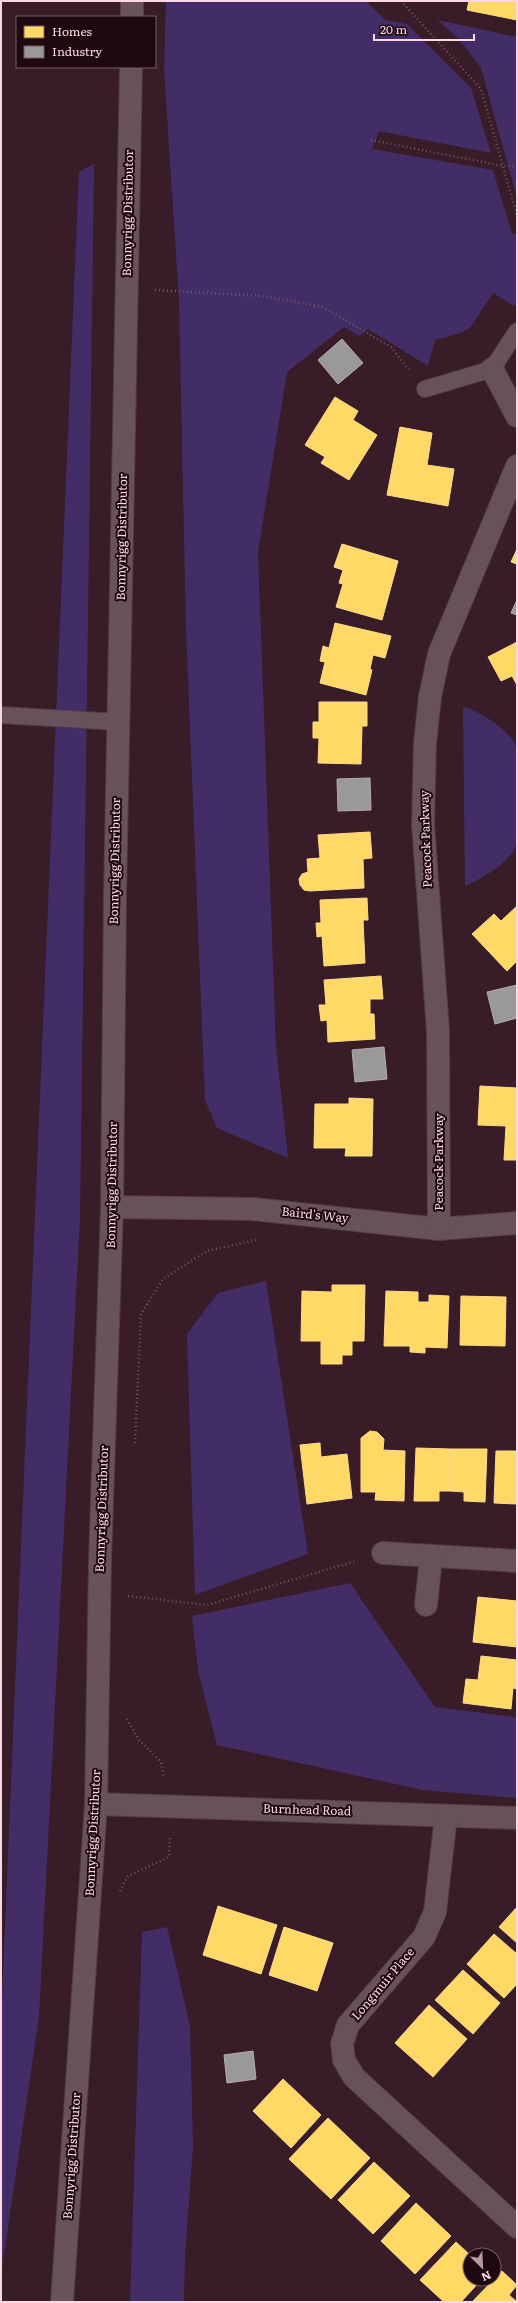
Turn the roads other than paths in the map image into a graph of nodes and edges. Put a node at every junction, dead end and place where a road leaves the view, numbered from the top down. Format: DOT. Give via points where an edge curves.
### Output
graph roads {
  1 [pos="132,1"];
  2 [pos="132,16"];
  3 [pos="131,68"];
  4 [pos="517,331"];
  5 [pos="492,369"];
  6 [pos="425,389"];
  7 [pos="517,416"];
  8 [pos="517,466"];
  9 [pos="1,715"];
  10 [pos="118,722"];
  11 [pos="112,1207"];
  12 [pos="517,1223"];
  13 [pos="439,1228"];
  14 [pos="383,1553"];
  15 [pos="431,1558"];
  16 [pos="517,1561"];
  17 [pos="426,1605"];
  18 [pos="96,1804"];
  19 [pos="446,1816"];
  20 [pos="517,1818"];
  21 [pos="517,2227"];
  22 [pos="62,2302"];
  1 -- 2 [label="main road"];
  3 -- 10 [label="main road, Bonnyrigg Distributor"];
  4 -- 5 [label="lane"];
  5 -- 6 [label="lane"];
  5 -- 7 [label="street"];
  8 -- 13 [label="street, Peacock Parkway" via="439,654 430,697 425,743 423,824 438,1031"];
  9 -- 10 [label="lane"];
  10 -- 11 [label="main road, Bonnyrigg Distributor"];
  11 -- 13 [label="street, Baird's Way" via="253,1208"];
  11 -- 18 [label="main road, Bonnyrigg Distributor" via="100,1554"];
  12 -- 13 [label="street, Baird's Way"];
  14 -- 15 [label="street"];
  15 -- 16 [label="street"];
  15 -- 17 [label="street"];
  18 -- 19 [label="street, Burnhead Road"];
  18 -- 22 [label="main road, Bonnyrigg Distributor"];
  19 -- 20 [label="street, Burnhead Road"];
  19 -- 21 [label="street, Longmuir Place" via="435,1912 424,1937 348,2025 342,2044 344,2060 354,2076"];
}
